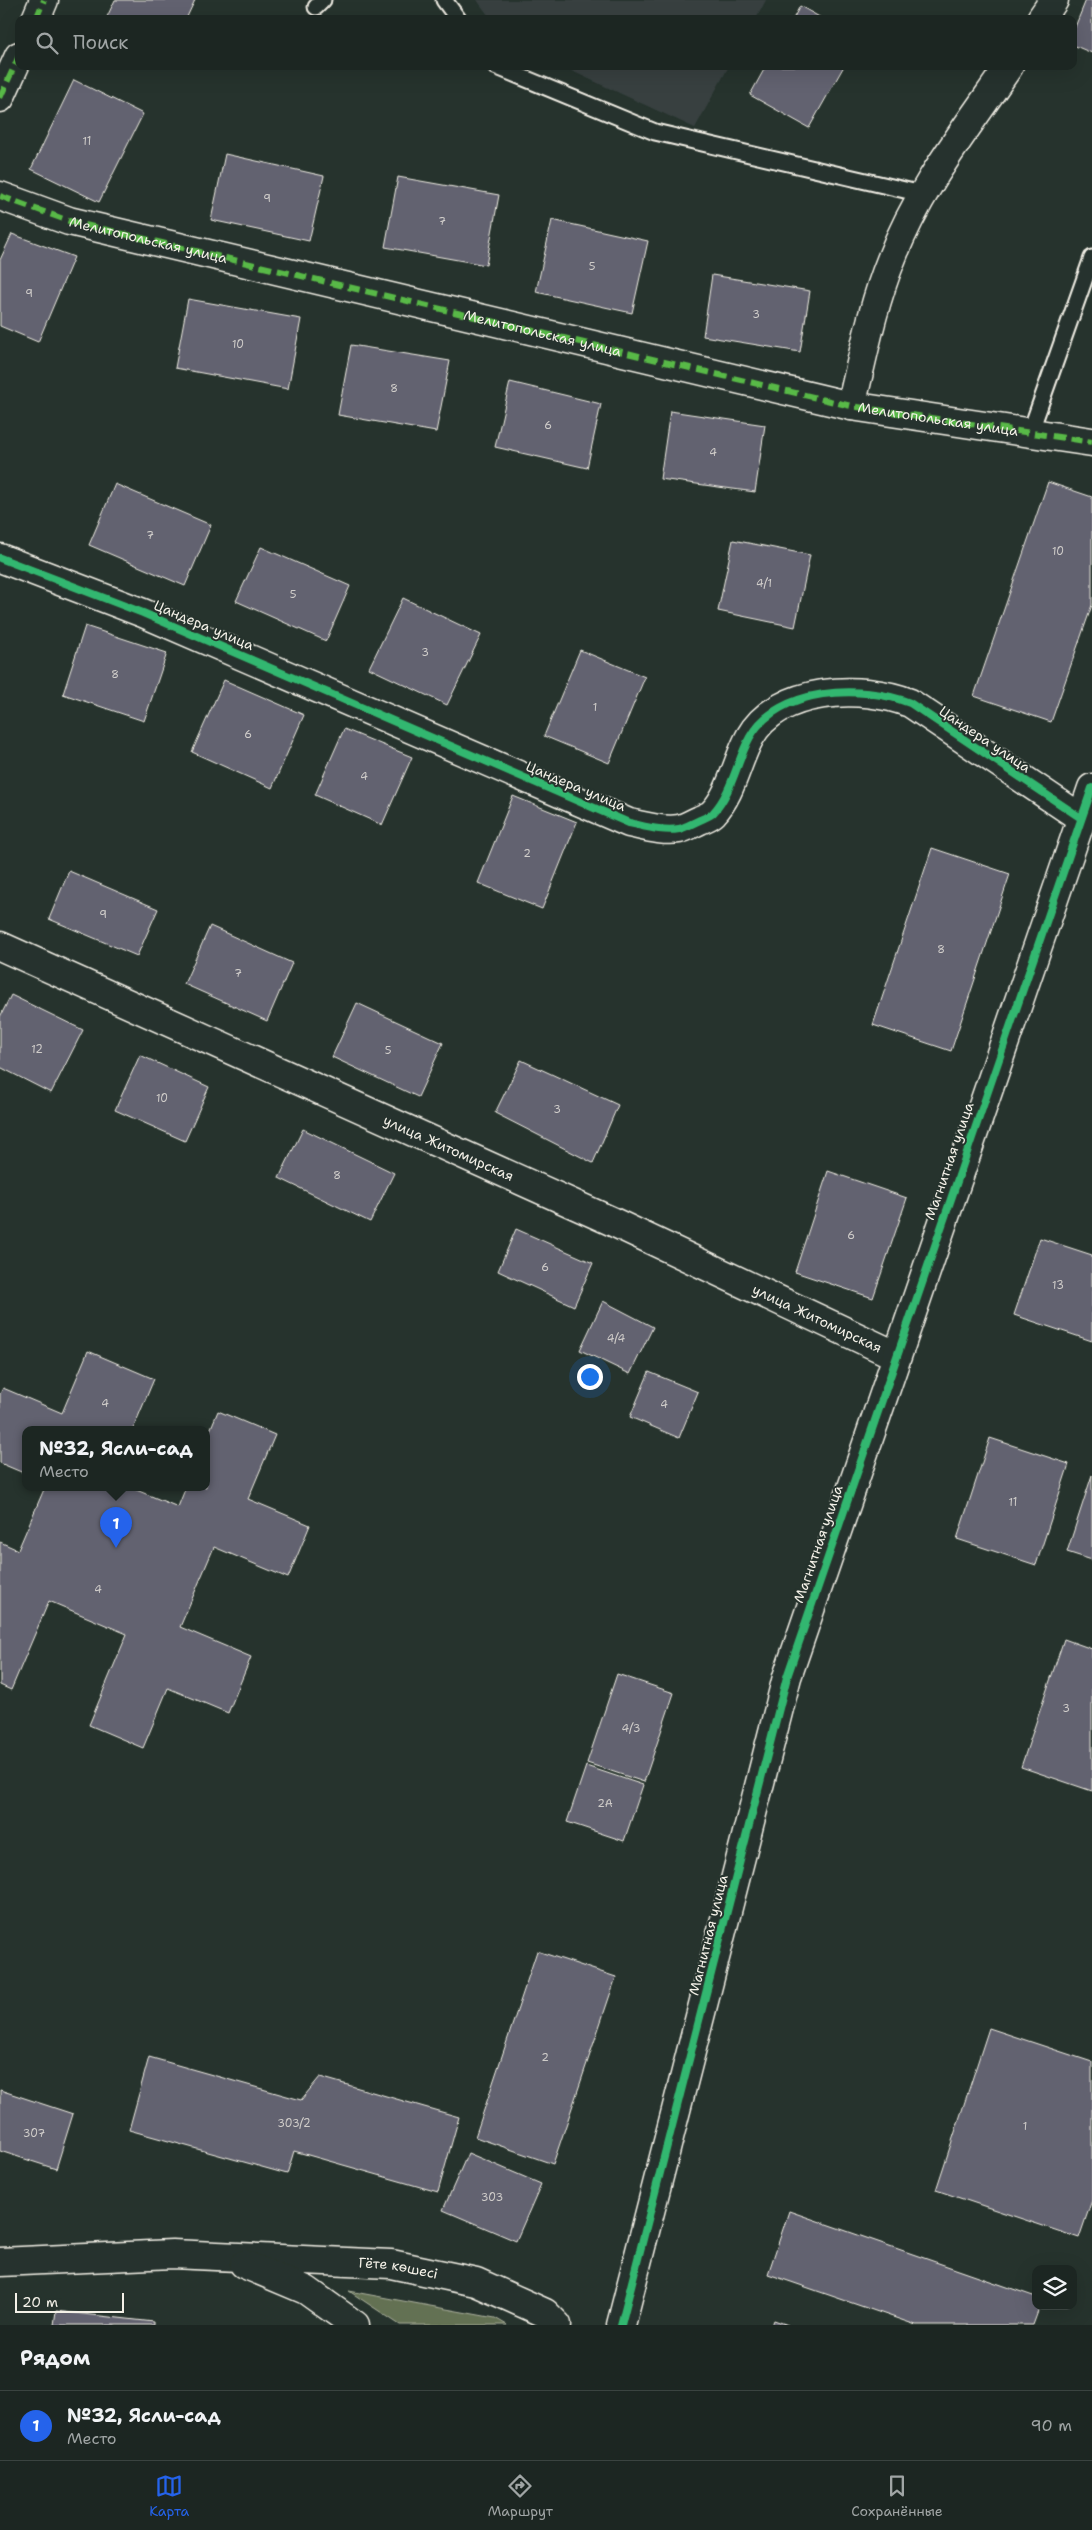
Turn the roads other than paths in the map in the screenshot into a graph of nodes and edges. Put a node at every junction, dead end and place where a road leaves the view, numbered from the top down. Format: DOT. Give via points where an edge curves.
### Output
graph roads {
  1 [pos="44,0"];
  2 [pos="444,0"];
  3 [pos="1054,0"];
  4 [pos="38,15"];
  5 [pos="455,15"];
  6 [pos="1044,15"];
  7 [pos="15,65"];
  8 [pos="505,70"];
  9 [pos="1006,70"];
  10 [pos="0,98"];
  11 [pos="922,194"];
  12 [pos="0,196"];
  13 [pos="1092,258"];
  14 [pos="851,406"];
  15 [pos="1030,432"];
  16 [pos="1092,442"];
  17 [pos="0,558"];
  18 [pos="1092,788"];
  19 [pos="1081,818"];
  20 [pos="0,946"];
  21 [pos="895,1355"];
  22 [pos="226,2257"];
  23 [pos="0,2262"];
  24 [pos="355,2325"];
  25 [pos="557,2325"];
  26 [pos="622,2325"];
  1 -- 4 [label="street"];
  2 -- 5 [label="lane"];
  3 -- 6 [label="street"];
  7 -- 10 [label="street"];
  8 -- 11 [label="lane" via="655,132"];
  9 -- 11 [label="street"];
  11 -- 14 [label="street" via="891,259"];
  12 -- 14 [label="street, Мелитопольская улица" via="69,220"];
  13 -- 15 [label="lane"];
  14 -- 15 [label="street, Мелитопольская улица"];
  15 -- 16 [label="street, Мелитопольская улица"];
  17 -- 19 [label="street, Цандера улица" via="143,612 629,823 679,829 713,814 748,739 766,717 780,708 816,696 864,692 894,696 910,703"];
  18 -- 19 [label="street, Магнитная улица"];
  19 -- 21 [label="street, Магнитная улица"];
  20 -- 21 [label="street, улица Житомирская" via="611,1221"];
  21 -- 26 [label="street, Магнитная улица" via="786,1677"];
  22 -- 23 [label="street, Гёте көшесі" via="172,2254"];
  22 -- 24 [label="street, Гёте көшесі" via="306,2290"];
  22 -- 25 [label="street, Гёте көшесі" via="392,2264 476,2282 545,2313"];
}
